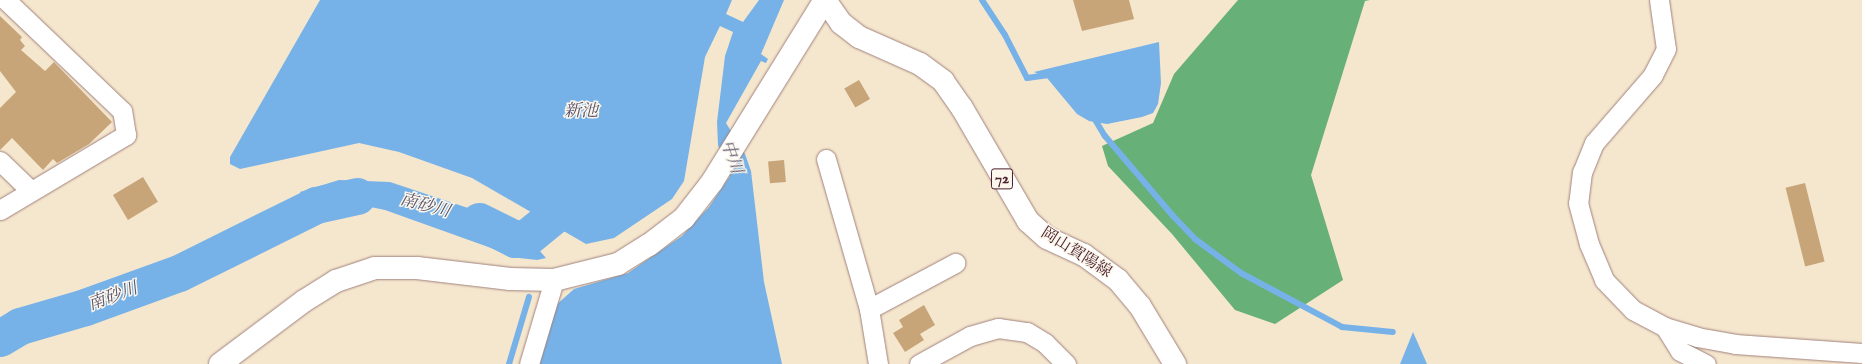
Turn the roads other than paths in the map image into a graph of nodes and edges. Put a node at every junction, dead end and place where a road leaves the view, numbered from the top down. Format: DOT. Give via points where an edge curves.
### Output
graph roads {
  1 [pos="6,0"];
  2 [pos="825,0"];
  3 [pos="1659,0"];
  4 [pos="826,159"];
  5 [pos="0,161"];
  6 [pos="32,191"];
  7 [pos="0,210"];
  8 [pos="955,263"];
  9 [pos="554,280"];
  10 [pos="869,309"];
  11 [pos="1665,327"];
  12 [pos="1862,353"];
  13 [pos="220,364"];
  14 [pos="529,364"];
  15 [pos="878,364"];
  16 [pos="919,364"];
  17 [pos="1066,364"];
  18 [pos="1175,364"];
  19 [pos="1706,364"];
  1 -- 6 [label="street" via="122,112 126,135"];
  2 -- 9 [label="street" via="738,141 684,218 649,245 618,264"];
  2 -- 18 [label="street, 岡山賀陽線 / 72" via="841,23 859,38 920,64 943,81 962,108 1028,221 1047,238 1084,255 1118,280 1140,306"];
  3 -- 11 [label="street" via="1666,49 1653,75 1594,143 1582,172 1578,203 1589,244 1604,280 1633,310"];
  4 -- 10 [label="street"];
  5 -- 6 [label="street"];
  6 -- 7 [label="street"];
  8 -- 10 [label="street"];
  9 -- 13 [label="street" via="510,279 417,268 375,268 336,281 304,301"];
  9 -- 14 [label="street"];
  10 -- 15 [label="street"];
  11 -- 12 [label="street" via="1735,344"];
  11 -- 19 [label="street" via="1680,352"];
  16 -- 17 [label="street" via="970,336 998,328 1027,332 1045,343"];
}
